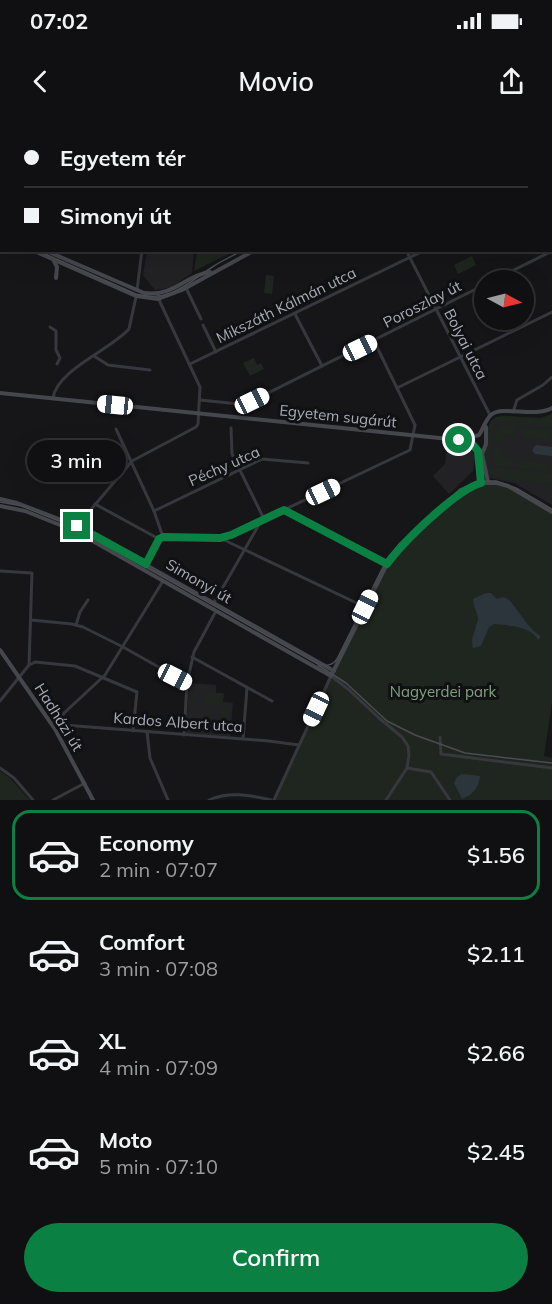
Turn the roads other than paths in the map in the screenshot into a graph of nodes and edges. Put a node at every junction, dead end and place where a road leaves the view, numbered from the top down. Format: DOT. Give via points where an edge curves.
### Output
graph roads {
  1 [pos="36,252"];
  2 [pos="47,252"];
  3 [pos="142,252"];
  4 [pos="251,252"];
  5 [pos="407,252"];
  6 [pos="421,252"];
  7 [pos="550,252"];
  8 [pos="410,258"];
  9 [pos="54,260"];
  10 [pos="63,261"];
  11 [pos="514,270"];
  12 [pos="214,272"];
  13 [pos="56,278"];
  14 [pos="186,288"];
  15 [pos="474,290"];
  16 [pos="136,293"];
  17 [pos="158,296"];
  18 [pos="435,311"];
  19 [pos="552,312"];
  20 [pos="295,314"];
  21 [pos="201,319"];
  22 [pos="203,325"];
  23 [pos="50,327"];
  24 [pos="374,341"];
  25 [pos="216,352"];
  26 [pos="94,356"];
  27 [pos="460,358"];
  28 [pos="57,364"];
  29 [pos="190,364"];
  30 [pos="322,366"];
  31 [pos="150,370"];
  32 [pos="552,377"];
  33 [pos="397,388"];
  34 [pos="0,393"];
  35 [pos="52,398"];
  36 [pos="200,400"];
  37 [pos="552,408"];
  38 [pos="513,412"];
  39 [pos="199,413"];
  40 [pos="490,415"];
  41 [pos="486,424"];
  42 [pos="231,428"];
  43 [pos="116,429"];
  44 [pos="413,435"];
  45 [pos="479,435"];
  46 [pos="474,438"];
  47 [pos="485,438"];
  48 [pos="459,440"];
  49 [pos="475,446"];
  50 [pos="484,447"];
  51 [pos="132,461"];
  52 [pos="308,463"];
  53 [pos="240,470"];
  54 [pos="488,482"];
  55 [pos="481,483"];
  56 [pos="0,499"];
  57 [pos="95,504"];
  58 [pos="0,506"];
  59 [pos="284,510"];
  60 [pos="154,511"];
  61 [pos="552,512"];
  62 [pos="262,520"];
  63 [pos="77,526"];
  64 [pos="163,537"];
  65 [pos="220,538"];
  66 [pos="159,539"];
  67 [pos="244,550"];
  68 [pos="146,564"];
  69 [pos="387,564"];
  70 [pos="0,571"];
  71 [pos="163,581"];
  72 [pos="88,600"];
  73 [pos="214,603"];
  74 [pos="365,607"];
  75 [pos="216,611"];
  76 [pos="31,621"];
  77 [pos="76,625"];
  78 [pos="123,647"];
  79 [pos="1,653"];
  80 [pos="192,657"];
  81 [pos="29,665"];
  82 [pos="334,670"];
  83 [pos="18,676"];
  84 [pos="331,676"];
  85 [pos="104,677"];
  86 [pos="187,683"];
  87 [pos="248,688"];
  88 [pos="0,701"];
  89 [pos="272,701"];
  90 [pos="63,725"];
  91 [pos="55,729"];
  92 [pos="133,731"];
  93 [pos="147,732"];
  94 [pos="184,735"];
  95 [pos="440,737"];
  96 [pos="243,739"];
  97 [pos="299,745"];
  98 [pos="0,768"];
  99 [pos="407,768"];
  100 [pos="552,768"];
  101 [pos="85,783"];
  102 [pos="33,800"];
  103 [pos="53,800"];
  104 [pos="93,800"];
  105 [pos="168,800"];
  106 [pos="209,800"];
  107 [pos="272,800"];
  108 [pos="386,800"];
  109 [pos="450,800"];
  1 -- 9 [label="street"];
  2 -- 10 [label="street"];
  3 -- 16 [label="street"];
  4 -- 12 [label="street"];
  5 -- 8 [label="street, Bolyai utca"];
  6 -- 8 [label="street, Mikszáth Kálmán utca"];
  7 -- 11 [label="street"];
  8 -- 18 [label="street, Bolyai utca"];
  8 -- 20 [label="street, Mikszáth Kálmán utca"];
  9 -- 10 [label="street"];
  9 -- 13 [label="street"];
  10 -- 16 [label="street"];
  12 -- 14 [label="street"];
  12 -- 17 [label="street" via="202,273"];
  14 -- 17 [label="street"];
  14 -- 21 [label="street"];
  15 -- 18 [label="street, Poroszlay út"];
  16 -- 17 [label="street"];
  16 -- 26 [label="street" via="129,329"];
  17 -- 29 [label="street"];
  18 -- 24 [label="street, Poroszlay út"];
  18 -- 27 [label="street, Bolyai utca"];
  19 -- 27 [label="street"];
  20 -- 25 [label="street, Mikszáth Kálmán utca"];
  20 -- 30 [label="street"];
  22 -- 25 [label="street"];
  23 -- 28 [label="street" via="56,331 60,358"];
  24 -- 30 [label="street, Poroszlay út"];
  24 -- 33 [label="street"];
  25 -- 29 [label="street, Mikszáth Kálmán utca"];
  26 -- 31 [label="street" via="108,365"];
  26 -- 35 [label="street" via="68,374 55,387"];
  27 -- 33 [label="street"];
  27 -- 40 [label="street, Bolyai utca"];
  29 -- 36 [label="street" via="200,387"];
  30 -- 36 [label="street, Poroszlay út" via="252,401 239,404"];
  32 -- 38 [label="street" via="517,400"];
  33 -- 44 [label="street" via="415,425"];
  34 -- 35 [label="street, Egyetem sugárút"];
  35 -- 39 [label="street, Egyetem sugárút"];
  36 -- 39 [label="street"];
  37 -- 38 [label="street" via="538,413"];
  38 -- 40 [label="street"];
  39 -- 44 [label="street, Egyetem sugárút"];
  39 -- 51 [label="street" via="196,427"];
  40 -- 41 [label="street"];
  41 -- 45 [label="street"];
  41 -- 47 [label="street"];
  42 -- 53 [label="street" via="232,454"];
  43 -- 51 [label="street"];
  44 -- 48 [label="street, Egyetem sugárút"];
  44 -- 59 [label="street" via="412,448 404,454"];
  45 -- 46 [label="street"];
  45 -- 47 [label="street"];
  46 -- 48 [label="street, Egyetem sugárút"];
  46 -- 49 [label="street"];
  47 -- 50 [label="street"];
  48 -- 49 [label="street, Egyetem sugárút"];
  49 -- 50 [label="street"];
  49 -- 55 [label="street"];
  50 -- 54 [label="street"];
  51 -- 57 [label="street"];
  51 -- 60 [label="street"];
  52 -- 53 [label="street, Péchy utca" via="266,458"];
  53 -- 60 [label="street, Péchy utca"];
  53 -- 62 [label="street"];
  54 -- 55 [label="street"];
  54 -- 61 [label="street" via="508,486"];
  55 -- 69 [label="street" via="462,491 401,546"];
  56 -- 63 [label="street, Simonyi út"];
  57 -- 63 [label="street"];
  57 -- 66 [label="street"];
  58 -- 71 [label="street, Simonyi út" via="26,511 75,531"];
  59 -- 62 [label="street"];
  59 -- 69 [label="street"];
  60 -- 64 [label="street"];
  62 -- 65 [label="street"];
  62 -- 67 [label="street"];
  63 -- 68 [label="street, Simonyi út"];
  64 -- 65 [label="street"];
  64 -- 66 [label="street"];
  65 -- 67 [label="street"];
  66 -- 68 [label="street"];
  67 -- 73 [label="street"];
  67 -- 74 [label="street"];
  68 -- 73 [label="street, Simonyi út"];
  69 -- 74 [label="street"];
  70 -- 76 [label="street" via="32,573"];
  71 -- 75 [label="street, Simonyi út"];
  71 -- 78 [label="street"];
  72 -- 77 [label="street"];
  73 -- 82 [label="street, Simonyi út"];
  74 -- 82 [label="street"];
  75 -- 80 [label="street"];
  75 -- 84 [label="street, Simonyi út"];
  76 -- 77 [label="street"];
  76 -- 81 [label="street"];
  77 -- 78 [label="street"];
  78 -- 85 [label="street"];
  78 -- 86 [label="street"];
  79 -- 83 [label="street, Hadházi út"];
  80 -- 86 [label="street"];
  80 -- 87 [label="street"];
  81 -- 83 [label="street"];
  81 -- 85 [label="street" via="35,662 75,666"];
  82 -- 84 [label="street"];
  83 -- 88 [label="street"];
  83 -- 91 [label="street, Hadházi út"];
  84 -- 97 [label="street"];
  84 -- 99 [label="street" via="402,737 409,751"];
  85 -- 90 [label="street" via="63,714"];
  85 -- 92 [label="street" via="137,692"];
  86 -- 94 [label="street"];
  87 -- 89 [label="street"];
  87 -- 96 [label="street"];
  90 -- 91 [label="street"];
  90 -- 92 [label="street, Kardos Albert utca"];
  91 -- 101 [label="street, Hadházi út"];
  92 -- 93 [label="street, Kardos Albert utca"];
  93 -- 94 [label="street, Kardos Albert utca"];
  93 -- 105 [label="street" via="150,758"];
  94 -- 96 [label="street, Kardos Albert utca"];
  95 -- 100 [label="street" via="439,752"];
  96 -- 97 [label="street, Kardos Albert utca"];
  97 -- 107 [label="street"];
  98 -- 102 [label="street"];
  99 -- 108 [label="street"];
  99 -- 109 [label="street" via="433,774"];
  101 -- 103 [label="street"];
  101 -- 104 [label="street, Hadházi út"];
  106 -- 107 [label="street" via="221,795 249,795"];
}
